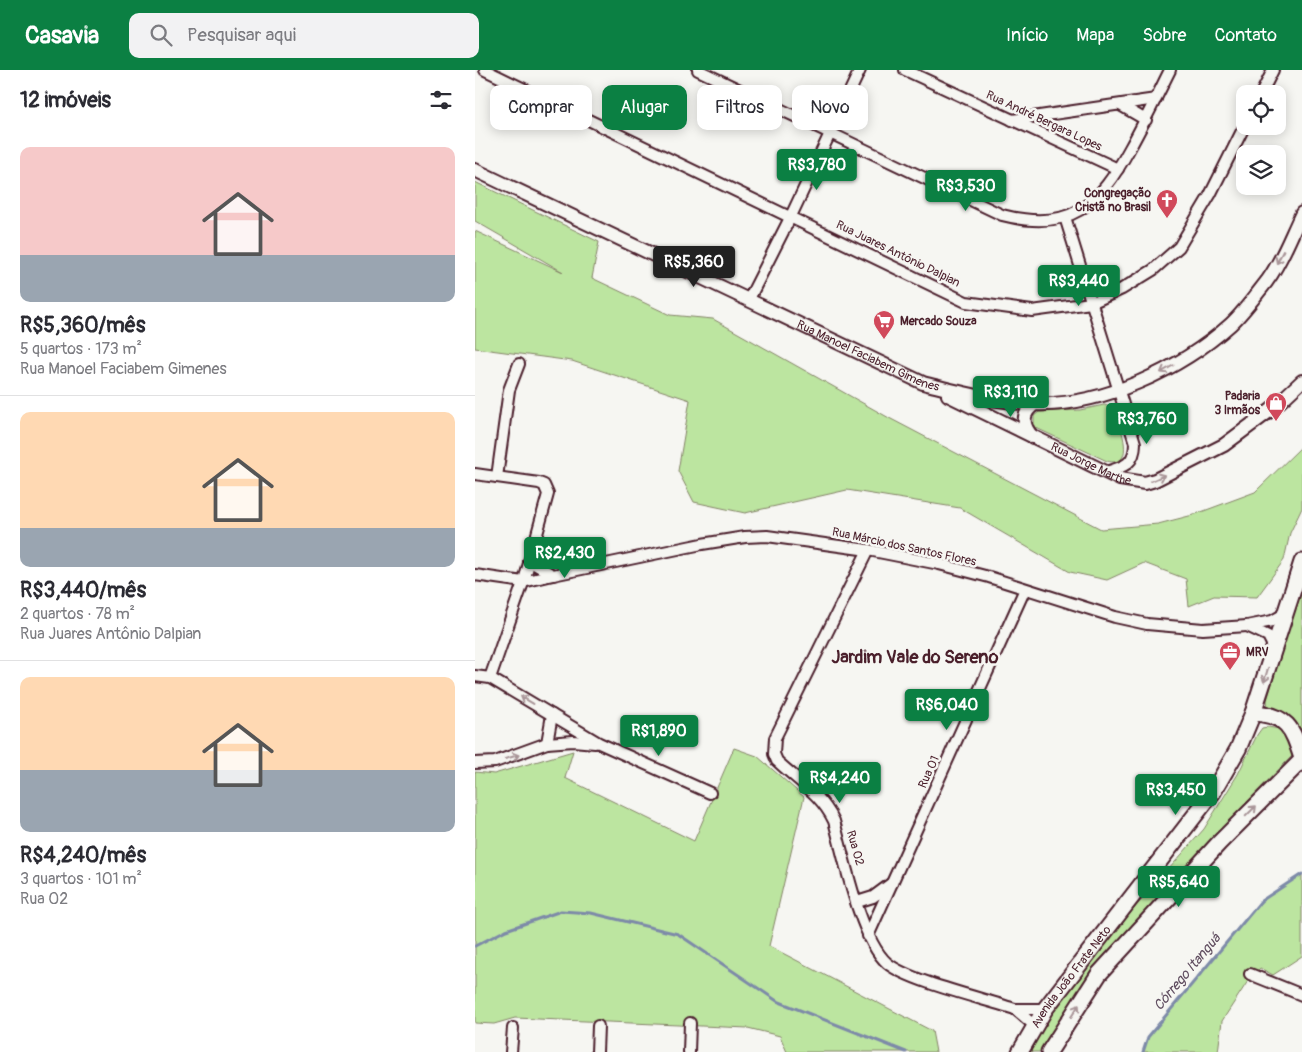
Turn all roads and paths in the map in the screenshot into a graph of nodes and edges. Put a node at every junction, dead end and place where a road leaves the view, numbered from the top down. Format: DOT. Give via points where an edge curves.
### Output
graph roads {
  1 [pos="485,70"];
  2 [pos="698,70"];
  3 [pos="860,70"];
  4 [pos="905,70"];
  5 [pos="1170,70"];
  6 [pos="1273,70"];
  7 [pos="917,73"];
  8 [pos="1266,85"];
  9 [pos="1156,98"];
  10 [pos="1119,105"];
  11 [pos="1011,120"];
  12 [pos="1146,120"];
  13 [pos="830,133"];
  14 [pos="1240,135"];
  15 [pos="1119,169"];
  16 [pos="475,170"];
  17 [pos="1302,213"];
  18 [pos="791,216"];
  19 [pos="1065,217"];
  20 [pos="749,299"];
  21 [pos="1091,304"];
  22 [pos="519,364"];
  23 [pos="1302,380"];
  24 [pos="923,383"];
  25 [pos="1117,390"];
  26 [pos="1035,404"];
  27 [pos="1033,437"];
  28 [pos="1106,472"];
  29 [pos="475,474"];
  30 [pos="497,477"];
  31 [pos="868,550"];
  32 [pos="529,561"];
  33 [pos="1302,562"];
  34 [pos="475,575"];
  35 [pos="553,575"];
  36 [pos="523,582"];
  37 [pos="1025,589"];
  38 [pos="1286,613"];
  39 [pos="1247,626"];
  40 [pos="1274,648"];
  41 [pos="475,676"];
  42 [pos="491,678"];
  43 [pos="1253,713"];
  44 [pos="552,715"];
  45 [pos="547,743"];
  46 [pos="599,743"];
  47 [pos="1302,759"];
  48 [pos="475,763"];
  49 [pos="710,793"];
  50 [pos="892,883"];
  51 [pos="857,902"];
  52 [pos="868,936"];
  53 [pos="1251,974"];
  54 [pos="1302,995"];
  55 [pos="1015,1009"];
  56 [pos="1045,1009"];
  57 [pos="691,1023"];
  58 [pos="598,1026"];
  59 [pos="1035,1026"];
  60 [pos="513,1028"];
  61 [pos="511,1052"];
  62 [pos="597,1052"];
  63 [pos="689,1052"];
  64 [pos="1020,1052"];
  65 [pos="1049,1052"];
  1 -- 18 [label="street, Rua Juares Antônio Dalpian"];
  2 -- 13 [label="street"];
  3 -- 13 [label="street"];
  4 -- 7 [label="street, Rua André Bergara Lopes"];
  5 -- 9 [label="street"];
  6 -- 8 [label="street"];
  7 -- 11 [label="street, Rua André Bergara Lopes"];
  9 -- 10 [label="street"];
  9 -- 12 [label="street"];
  10 -- 11 [label="street"];
  10 -- 12 [label="street"];
  11 -- 15 [label="street, Rua André Bergara Lopes"];
  12 -- 15 [label="street"];
  13 -- 18 [label="street"];
  13 -- 19 [label="street" via="1002,215 1020,220"];
  14 -- 21 [label="street, Rua Juares Antônio Dalpian" via="1210,196 1179,247 1153,270"];
  15 -- 19 [label="street" via="1100,196"];
  16 -- 20 [label="street, Rua Manoel Faciabem Gimenes"];
  17 -- 25 [label="street, Rua Manoel Faciabem Gimenes, one-way" via="1269,279 1232,324 1161,372"];
  18 -- 20 [label="street"];
  18 -- 21 [label="street, Rua Juares Antônio Dalpian" via="966,302 1032,311"];
  19 -- 21 [label="street"];
  20 -- 24 [label="street, Rua Manoel Faciabem Gimenes"];
  21 -- 25 [label="street"];
  22 -- 30 [label="street" via="509,390"];
  28 -- 23 [label="street, Rua Jorge Marthe, one-way" via="1133,483 1155,480 1224,445 1271,410"];
  24 -- 26 [label="street, Rua Manoel Faciabem Gimenes" via="987,400"];
  24 -- 27 [label="street, Rua Jorge Marthe"];
  25 -- 26 [label="street, Rua Manoel Faciabem Gimenes" via="1077,401"];
  25 -- 28 [label="street" via="1135,443 1133,456 1126,466"];
  26 -- 27 [label="street" via="1027,410 1024,419"];
  27 -- 28 [label="street, Rua Jorge Marthe"];
  29 -- 30 [label="street"];
  30 -- 32 [label="street" via="539,483 547,489"];
  31 -- 35 [label="street, Rua Márcio dos Santos Flores" via="793,538 745,537"];
  31 -- 37 [label="street, Rua Márcio dos Santos Flores" via="939,564"];
  31 -- 51 [label="street, Rua 02" via="773,747 777,761 819,796 828,808"];
  32 -- 35 [label="street"];
  32 -- 36 [label="street"];
  33 -- 38 [label="main road, Avenida João Frate Neto"];
  34 -- 36 [label="street, Rua Márcio dos Santos Flores"];
  35 -- 36 [label="street, Rua Márcio dos Santos Flores"];
  36 -- 42 [label="street"];
  37 -- 39 [label="street, Rua Márcio dos Santos Flores" via="1147,624 1203,629"];
  37 -- 50 [label="street, Rua 01"];
  38 -- 39 [label="street, Rua Márcio dos Santos Flores" via="1272,621"];
  38 -- 40 [label="main road, Avenida João Frate Neto"];
  39 -- 40 [label="street" via="1268,636"];
  40 -- 43 [label="main road, Avenida João Frate Neto, one-way"];
  41 -- 42 [label="street"];
  44 -- 42 [label="street, one-way"];
  43 -- 47 [label="main road" via="1271,714 1284,722 1293,731"];
  43 -- 56 [label="main road, Avenida João Frate Neto" via="1238,749 1213,792"];
  44 -- 45 [label="street"];
  44 -- 46 [label="street"];
  45 -- 46 [label="street"];
  48 -- 45 [label="street, one-way" via="495,762"];
  46 -- 49 [label="street"];
  65 -- 47 [label="main road, Avenida João Frate Neto, one-way" via="1099,974 1219,842"];
  50 -- 51 [label="street" via="873,897"];
  50 -- 52 [label="street, Rua 01"];
  51 -- 52 [label="street, Rua 02"];
  52 -- 55 [label="street, Rua 02" via="882,958 898,970"];
  53 -- 54 [label="street"];
  55 -- 56 [label="street, Rua 02"];
  55 -- 59 [label="street, Rua 02"];
  56 -- 59 [label="main road, Avenida João Frate Neto"];
  57 -- 63 [label="street"];
  58 -- 62 [label="street"];
  59 -- 64 [label="main road, Avenida João Frate Neto"];
  60 -- 61 [label="street"];
}
